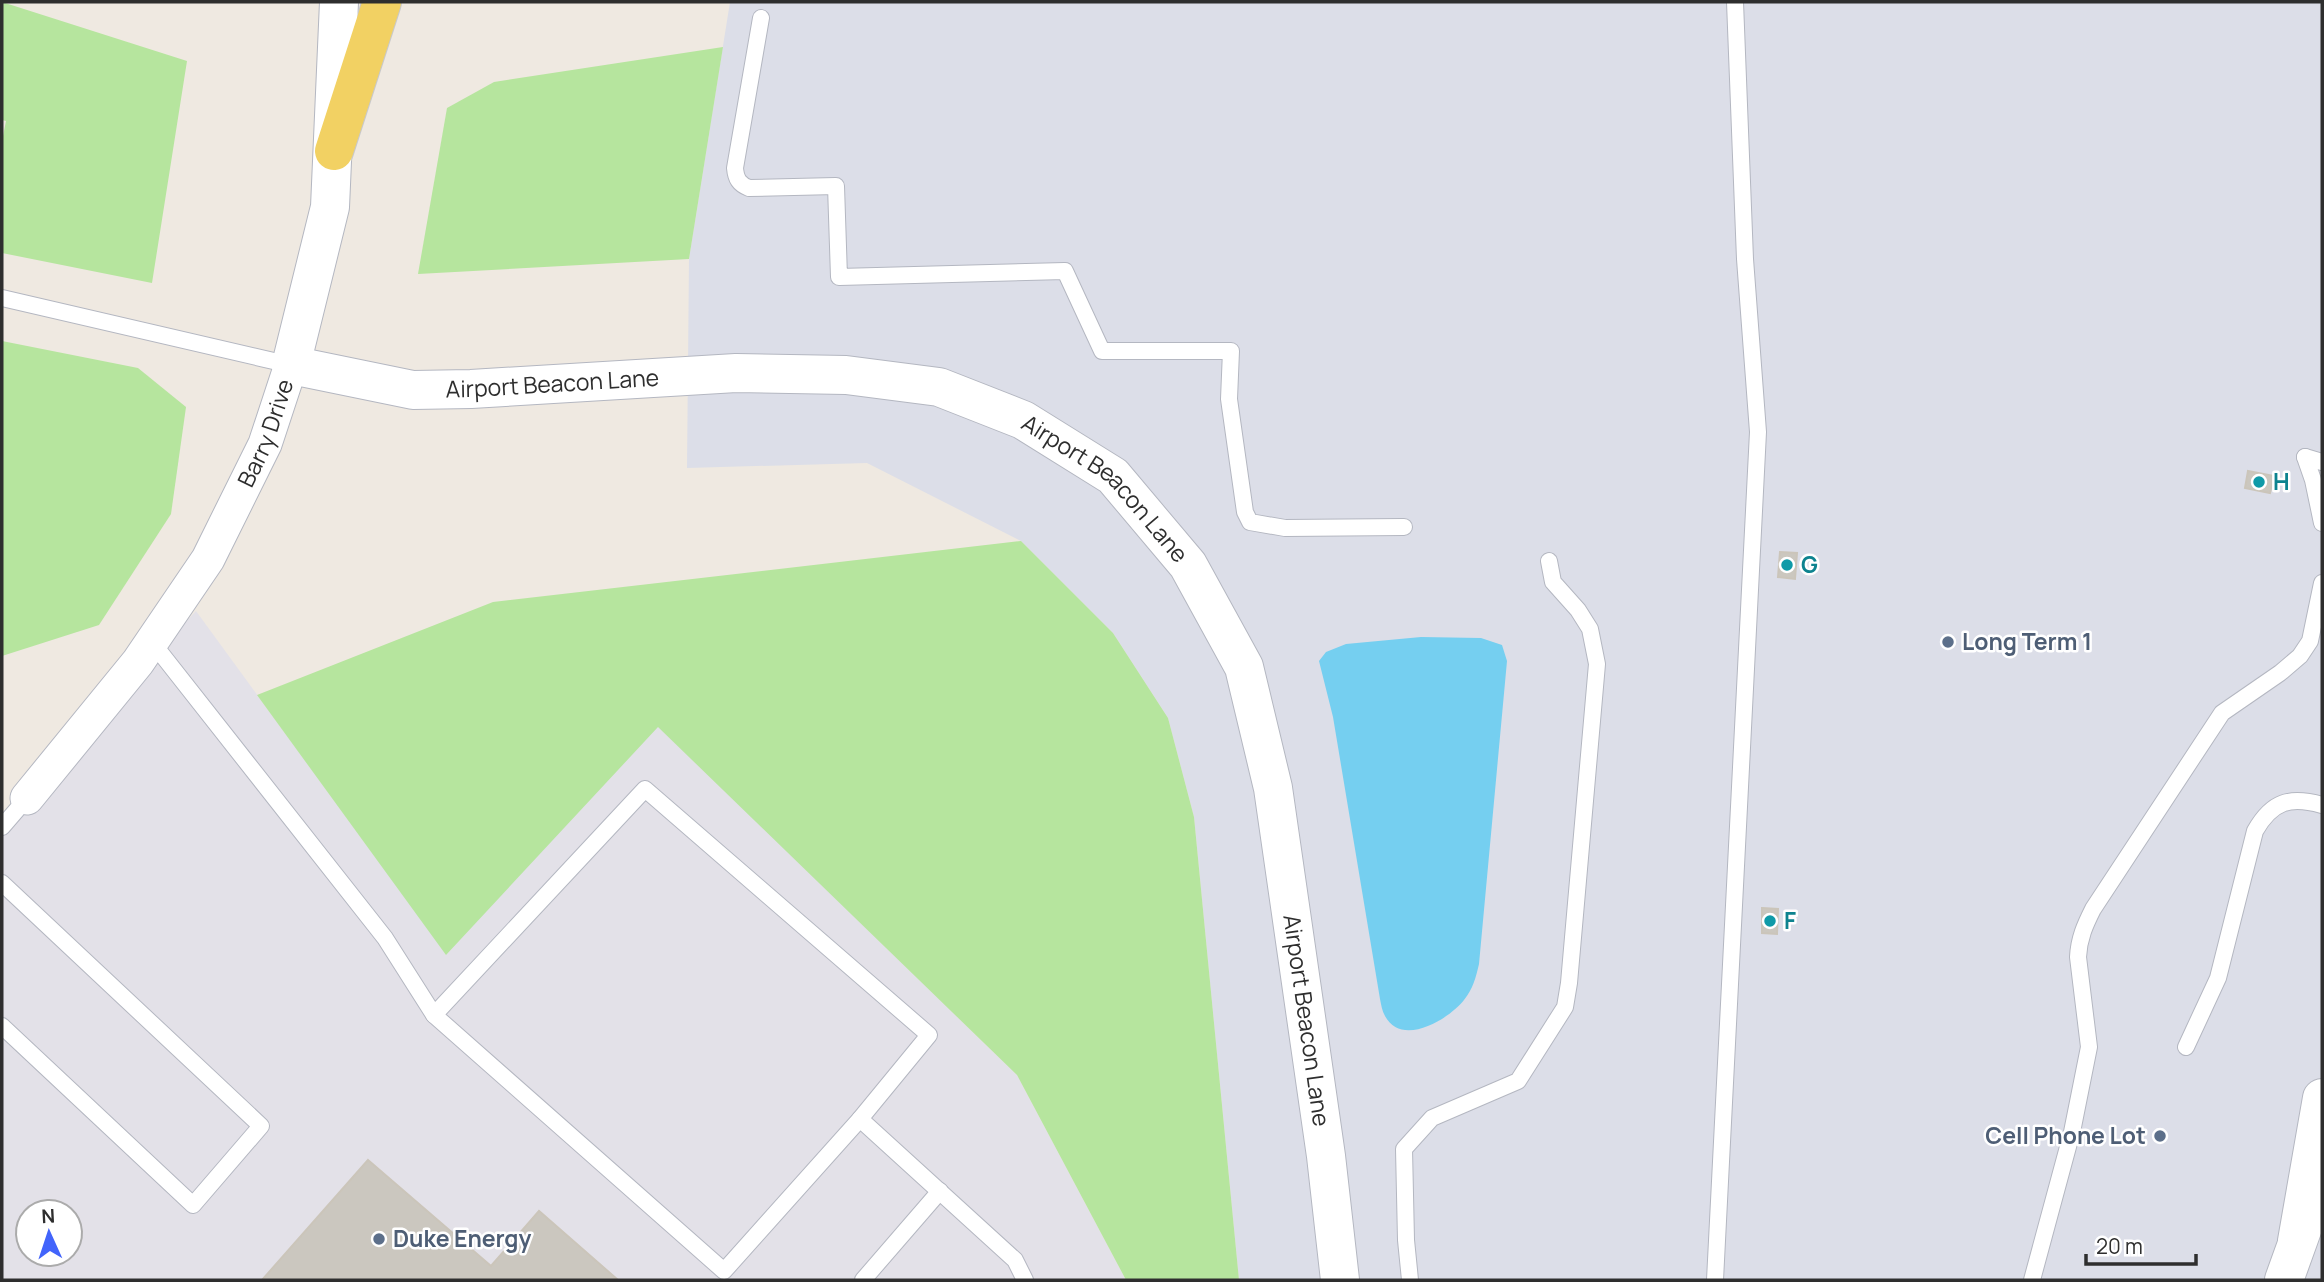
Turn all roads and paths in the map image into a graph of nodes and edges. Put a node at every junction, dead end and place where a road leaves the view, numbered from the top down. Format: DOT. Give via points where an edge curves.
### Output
graph roads {
  1 [pos="339,2"];
  2 [pos="382,2"];
  3 [pos="1735,2"];
  4 [pos="761,18"];
  5 [pos="334,150"];
  6 [pos="2,298"];
  7 [pos="291,365"];
  8 [pos="2322,462"];
  9 [pos="2322,523"];
  10 [pos="1404,527"];
  11 [pos="1549,561"];
  12 [pos="2322,583"];
  13 [pos="152,642"];
  14 [pos="27,798"];
  15 [pos="2322,805"];
  16 [pos="2,827"];
  17 [pos="2,883"];
  18 [pos="434,1015"];
  19 [pos="2,1026"];
  20 [pos="2186,1047"];
  21 [pos="2322,1098"];
  22 [pos="860,1119"];
  23 [pos="2322,1179"];
  24 [pos="940,1191"];
  25 [pos="2297,1241"];
  26 [pos="863,1280"];
  27 [pos="1025,1280"];
  28 [pos="1340,1280"];
  29 [pos="1410,1280"];
  30 [pos="1715,1280"];
  31 [pos="2032,1280"];
  32 [pos="2284,1280"];
  1 -- 5 [label="street, Barry Drive"];
  2 -- 5 [label="main road"];
  3 -- 30 [label="lane" via="1745,259 1758,432"];
  4 -- 10 [label="lane" via="736,178 749,188 836,186 839,277 1065,271 1102,351 1231,351 1229,399 1250,522 1286,528"];
  5 -- 7 [label="street, Barry Drive" via="330,207"];
  6 -- 7 [label="lane"];
  7 -- 13 [label="street, Barry Drive" via="265,444 208,559"];
  7 -- 28 [label="street, Airport Beacon Lane" via="413,390 736,373 846,375 939,387 1023,420 1113,476 1188,565 1244,667 1273,789"];
  8 -- 9 [label="lane" via="2305,457"];
  11 -- 29 [label="lane" via="1552,582 1590,629 1597,664 1570,983 1565,1007 1518,1081 1432,1118 1404,1149"];
  12 -- 31 [label="lane" via="2310,641 2300,656 2222,713 2082,931 2078,957 2089,1047 2072,1132"];
  13 -- 14 [label="street, Barry Drive"];
  13 -- 18 [label="lane" via="385,938"];
  14 -- 16 [label="lane"];
  15 -- 20 [label="lane" via="2277,804 2255,831 2218,978"];
  17 -- 19 [label="lane" via="261,1126 193,1205"];
  18 -- 22 [label="lane" via="724,1271"];
  18 -- 22 [label="lane" via="645,789 929,1035"];
  21 -- 25 [label="street"];
  22 -- 24 [label="lane"];
  23 -- 25 [label="street"];
  24 -- 26 [label="lane"];
  24 -- 27 [label="lane" via="1015,1260"];
  25 -- 32 [label="street"];
}
